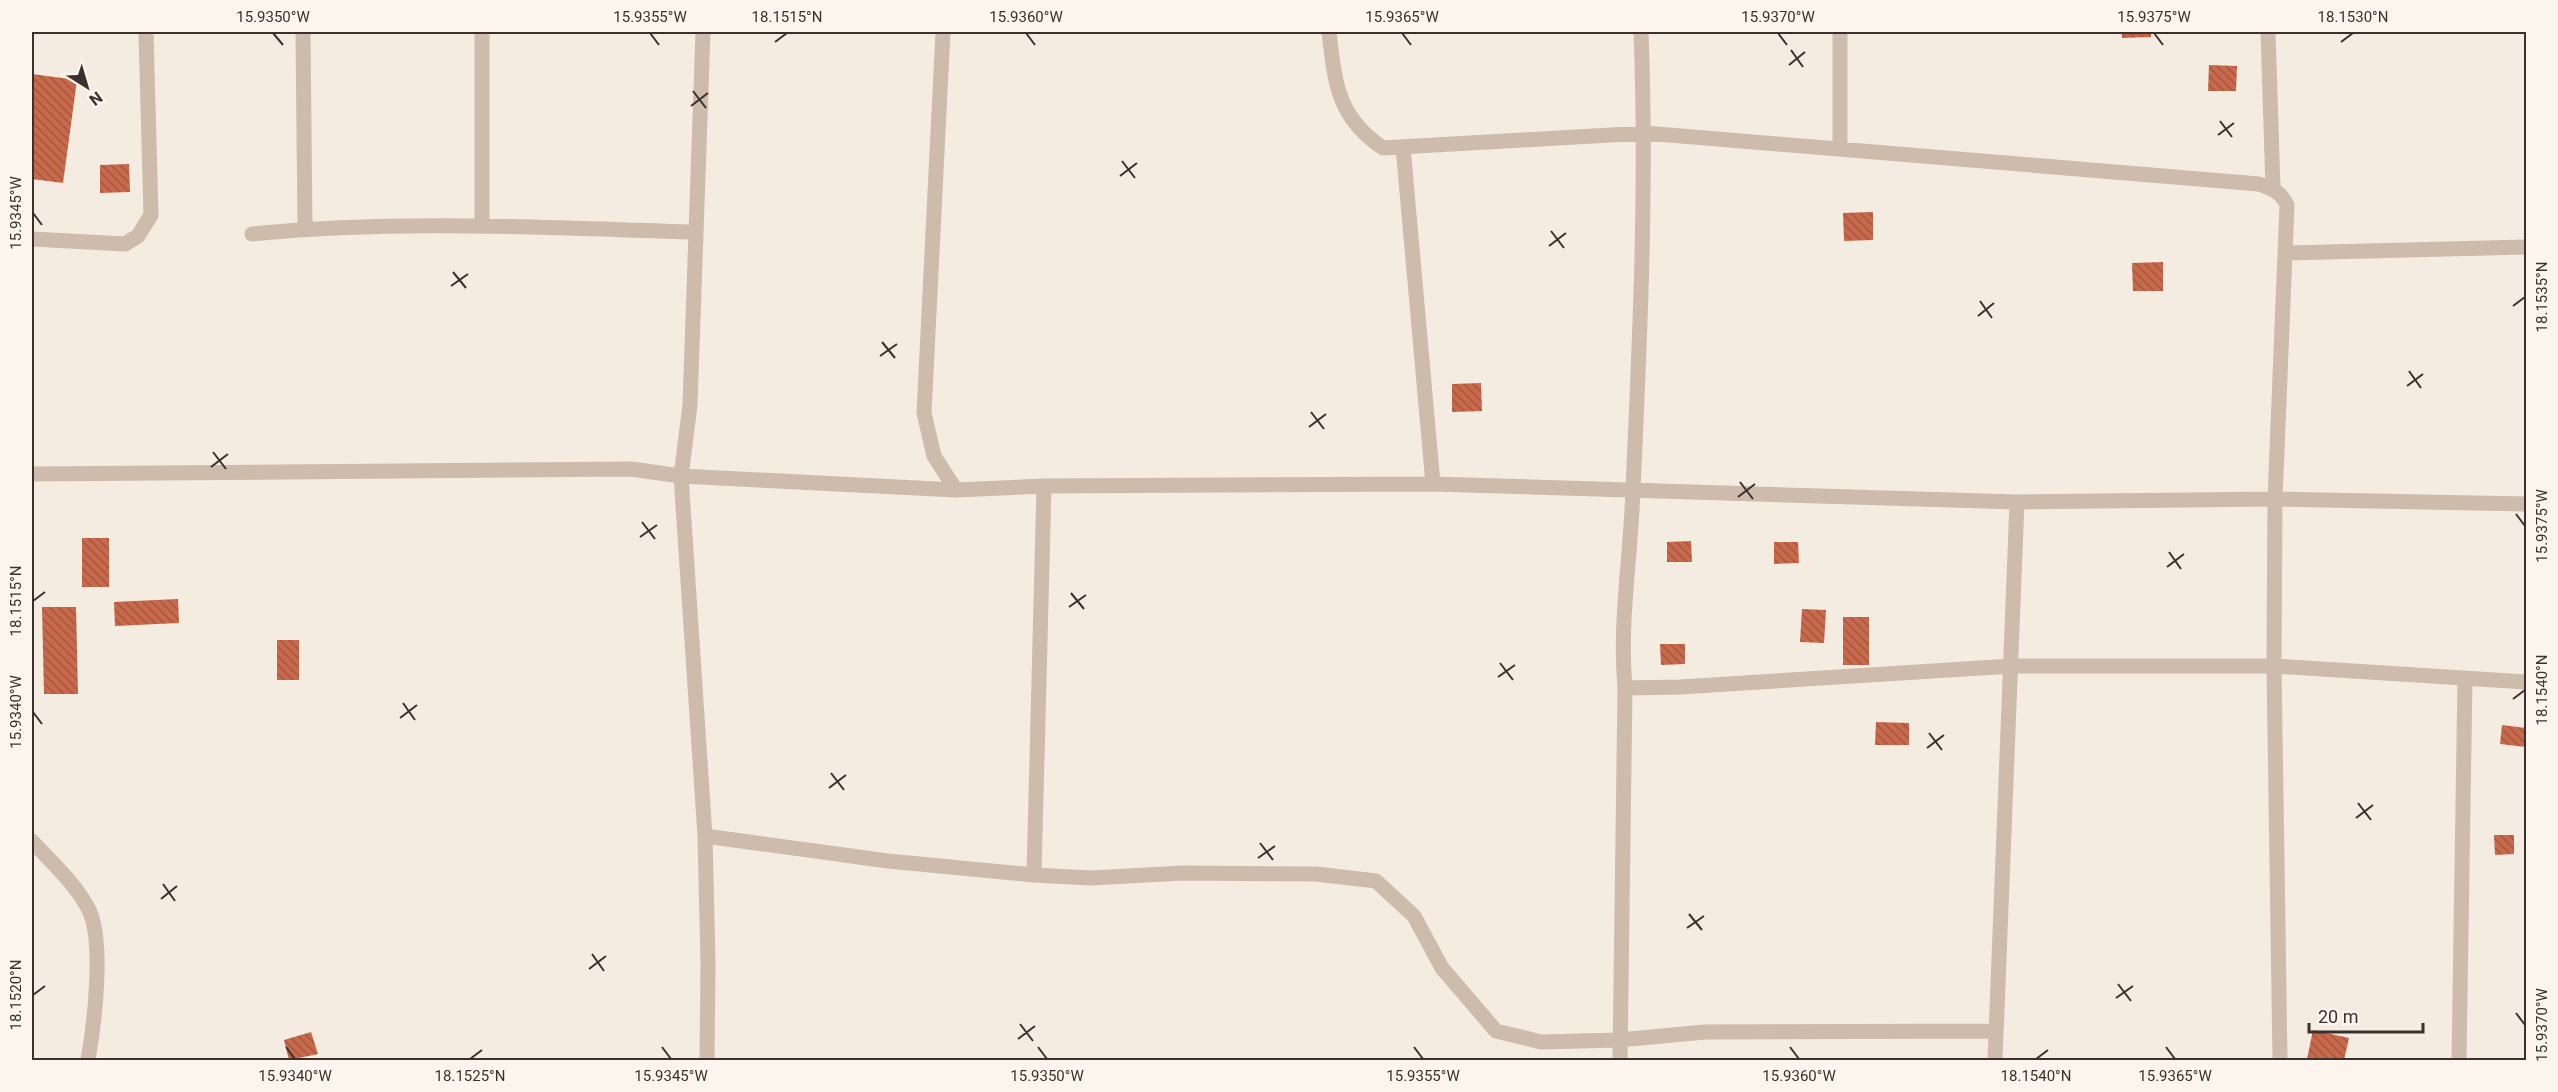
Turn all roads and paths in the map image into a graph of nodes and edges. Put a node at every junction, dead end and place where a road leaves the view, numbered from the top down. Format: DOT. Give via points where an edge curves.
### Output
graph roads {
  1 [pos="146,32"];
  2 [pos="303,32"];
  3 [pos="483,32"];
  4 [pos="703,32"];
  5 [pos="943,32"];
  6 [pos="1329,32"];
  7 [pos="1641,32"];
  8 [pos="1840,32"];
  9 [pos="2268,32"];
  10 [pos="1645,133"];
  11 [pos="1403,147"];
  12 [pos="1840,149"];
  13 [pos="2273,189"];
  14 [pos="482,226"];
  15 [pos="305,229"];
  16 [pos="696,232"];
  17 [pos="252,234"];
  18 [pos="32,239"];
  19 [pos="2526,247"];
  20 [pos="2287,253"];
  21 [pos="32,474"];
  22 [pos="681,476"];
  23 [pos="1433,484"];
  24 [pos="1044,486"];
  25 [pos="956,490"];
  26 [pos="1633,491"];
  27 [pos="2276,499"];
  28 [pos="2017,502"];
  29 [pos="2526,504"];
  30 [pos="2012,666"];
  31 [pos="2274,666"];
  32 [pos="2465,678"];
  33 [pos="2526,682"];
  34 [pos="1625,688"];
  35 [pos="705,836"];
  36 [pos="32,841"];
  37 [pos="1034,874"];
  38 [pos="1996,1031"];
  39 [pos="1619,1040"];
  40 [pos="88,1060"];
  41 [pos="707,1060"];
  42 [pos="1620,1060"];
  43 [pos="1995,1060"];
  44 [pos="2280,1060"];
  45 [pos="2459,1060"];
  1 -- 18 [label="street" via="151,215 146,227 125,244"];
  2 -- 15 [label="street"];
  3 -- 14 [label="street"];
  4 -- 16 [label="street"];
  5 -- 25 [label="street" via="924,413 934,456"];
  6 -- 11 [label="street" via="1340,100 1354,124 1383,148"];
  7 -- 10 [label="street"];
  8 -- 12 [label="street"];
  9 -- 13 [label="street"];
  10 -- 11 [label="street"];
  10 -- 12 [label="street"];
  10 -- 26 [label="street"];
  11 -- 23 [label="street"];
  12 -- 13 [label="street" via="2259,184"];
  13 -- 20 [label="street" via="2287,205"];
  14 -- 15 [label="street"];
  14 -- 16 [label="street"];
  15 -- 17 [label="street"];
  16 -- 22 [label="street" via="690,405"];
  19 -- 20 [label="street"];
  20 -- 27 [label="street"];
  21 -- 22 [label="street" via="632,469"];
  22 -- 25 [label="street"];
  22 -- 35 [label="street"];
  23 -- 24 [label="street"];
  23 -- 26 [label="street"];
  24 -- 25 [label="street"];
  24 -- 37 [label="street"];
  26 -- 28 [label="street"];
  26 -- 34 [label="street" via="1622,639"];
  27 -- 28 [label="street"];
  27 -- 29 [label="street"];
  27 -- 31 [label="street"];
  28 -- 30 [label="street"];
  30 -- 31 [label="street"];
  30 -- 34 [label="street"];
  30 -- 38 [label="street"];
  31 -- 32 [label="street"];
  31 -- 44 [label="street"];
  32 -- 33 [label="street"];
  32 -- 45 [label="street"];
  34 -- 39 [label="street"];
  35 -- 37 [label="street" via="888,861"];
  35 -- 41 [label="street"];
  36 -- 40 [label="street" via="71,881 90,911 96,951 96,1016"];
  37 -- 39 [label="street" via="1091,878 1183,873 1316,874 1376,881 1414,916 1442,968 1496,1031 1541,1042"];
  38 -- 39 [label="street" via="1705,1032"];
  38 -- 43 [label="street"];
  39 -- 42 [label="street"];
}
